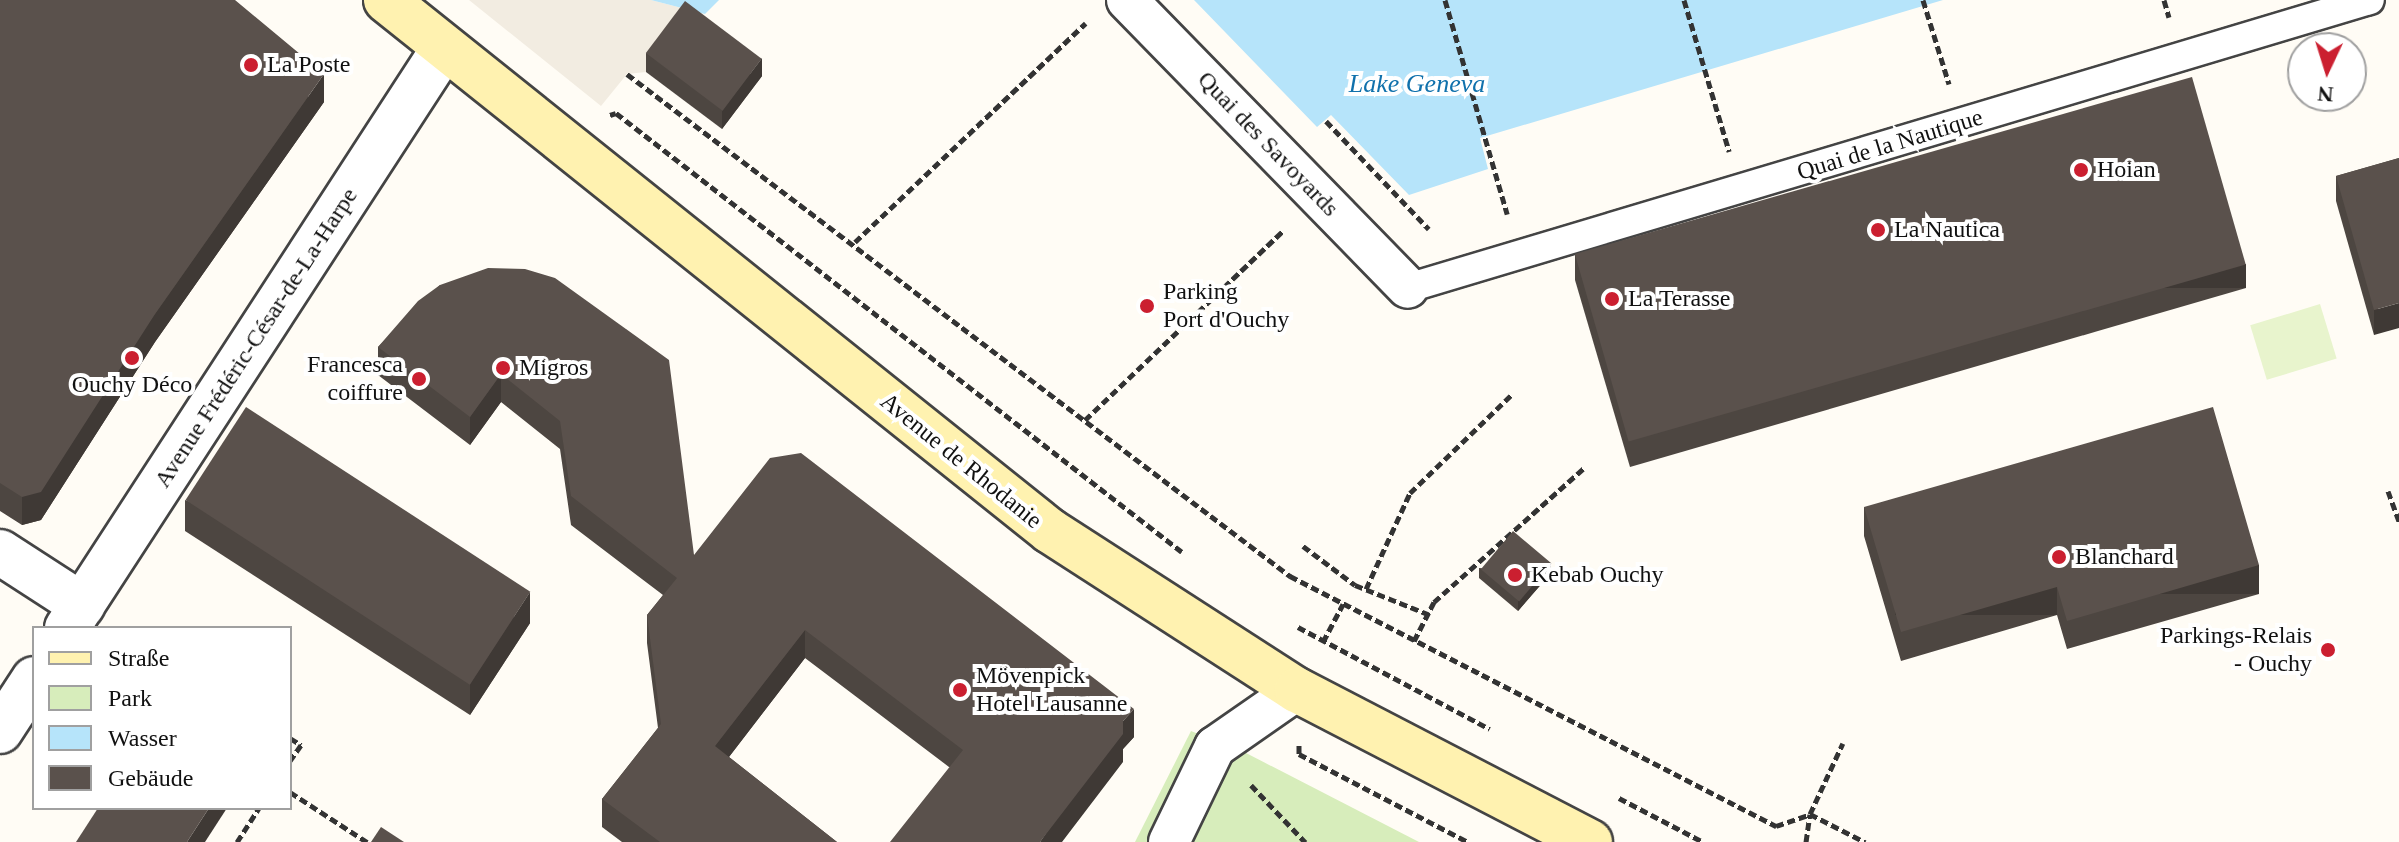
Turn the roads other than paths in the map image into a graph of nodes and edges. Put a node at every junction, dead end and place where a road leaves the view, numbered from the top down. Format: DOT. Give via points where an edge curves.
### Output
graph roads {
  1 [pos="386,0"];
  2 [pos="1127,0"];
  3 [pos="2370,0"];
  4 [pos="444,48"];
  5 [pos="1408,288"];
  6 [pos="0,552"];
  7 [pos="75,616"];
  8 [pos="32,682"];
  9 [pos="1297,690"];
  10 [pos="0,731"];
  11 [pos="1169,842"];
  12 [pos="1590,842"];
  1 -- 4 [label="main road, Avenue de Rhodanie"];
  2 -- 5 [label="street, Quai des Savoyards"];
  3 -- 5 [label="lane, Quai de la Nautique"];
  4 -- 7 [label="street, Avenue Frédéric-César-de-La-Harpe"];
  4 -- 9 [label="main road, Avenue de Rhodanie" via="1050,531"];
  6 -- 7 [label="street"];
  8 -- 10 [label="street"];
  9 -- 11 [label="street" via="1215,747"];
  9 -- 12 [label="main road, Avenue de Rhodanie"];
}
